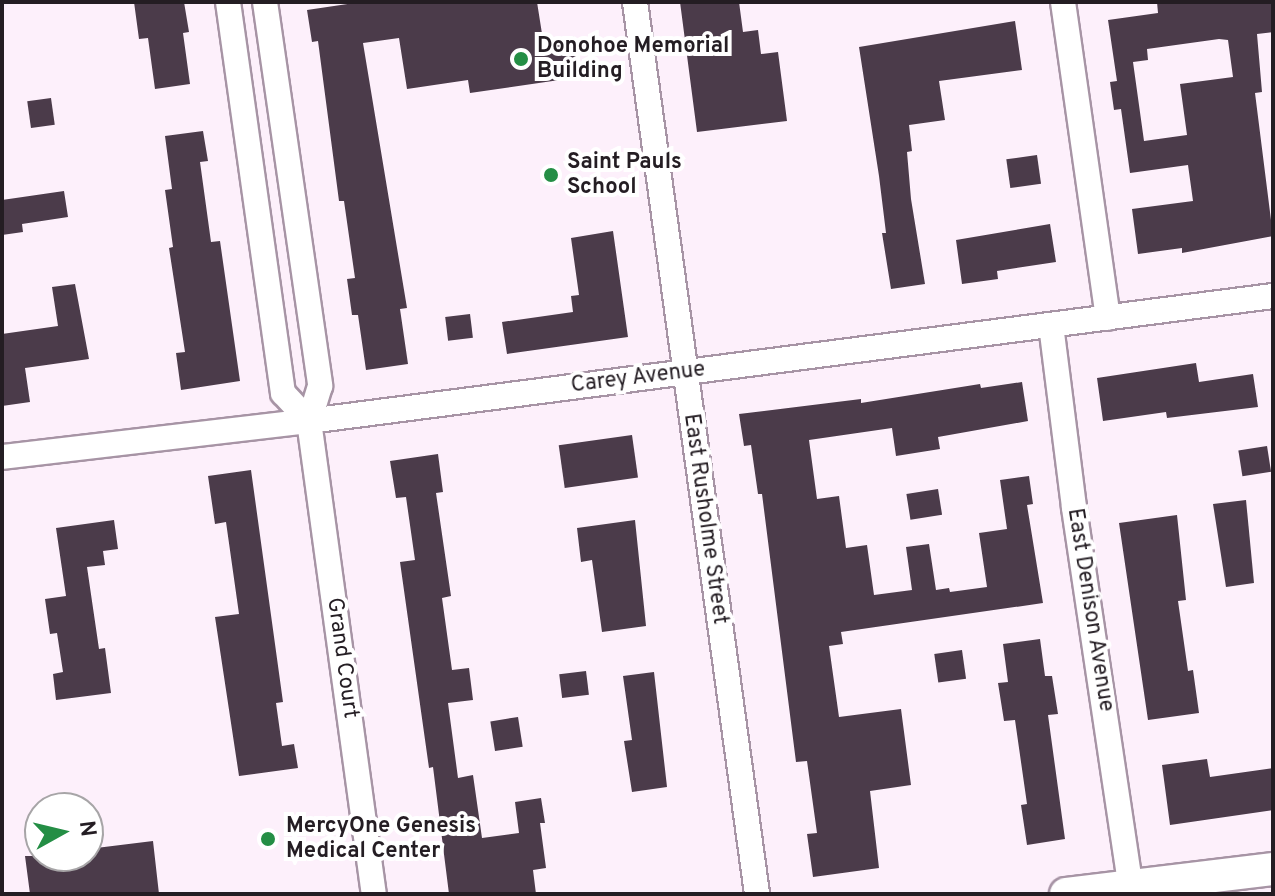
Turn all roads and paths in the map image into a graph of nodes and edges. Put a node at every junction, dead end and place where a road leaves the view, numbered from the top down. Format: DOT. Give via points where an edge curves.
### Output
graph roads {
  1 [pos="228,2"];
  2 [pos="265,2"];
  3 [pos="635,2"];
  4 [pos="1063,2"];
  5 [pos="1273,296"];
  6 [pos="1108,318"];
  7 [pos="1051,325"];
  8 [pos="684,372"];
  9 [pos="309,421"];
  10 [pos="2,457"];
  11 [pos="1273,869"];
  12 [pos="1132,890"];
  13 [pos="374,894"];
  14 [pos="757,894"];
  15 [pos="1066,894"];
  1 -- 9 [label="street" via="283,393"];
  2 -- 9 [label="street, Grand Court" via="320,386"];
  3 -- 8 [label="street, East Rusholme Street"];
  4 -- 6 [label="street"];
  5 -- 6 [label="street, Carey Avenue"];
  6 -- 7 [label="street, Carey Avenue"];
  7 -- 8 [label="street, Carey Avenue"];
  7 -- 12 [label="street, East Denison Avenue"];
  8 -- 9 [label="street, Carey Avenue"];
  8 -- 14 [label="street, East Rusholme Street"];
  9 -- 10 [label="street, Carey Avenue"];
  9 -- 13 [label="street, Grand Court"];
  11 -- 12 [label="street"];
  12 -- 15 [label="street"];
}
